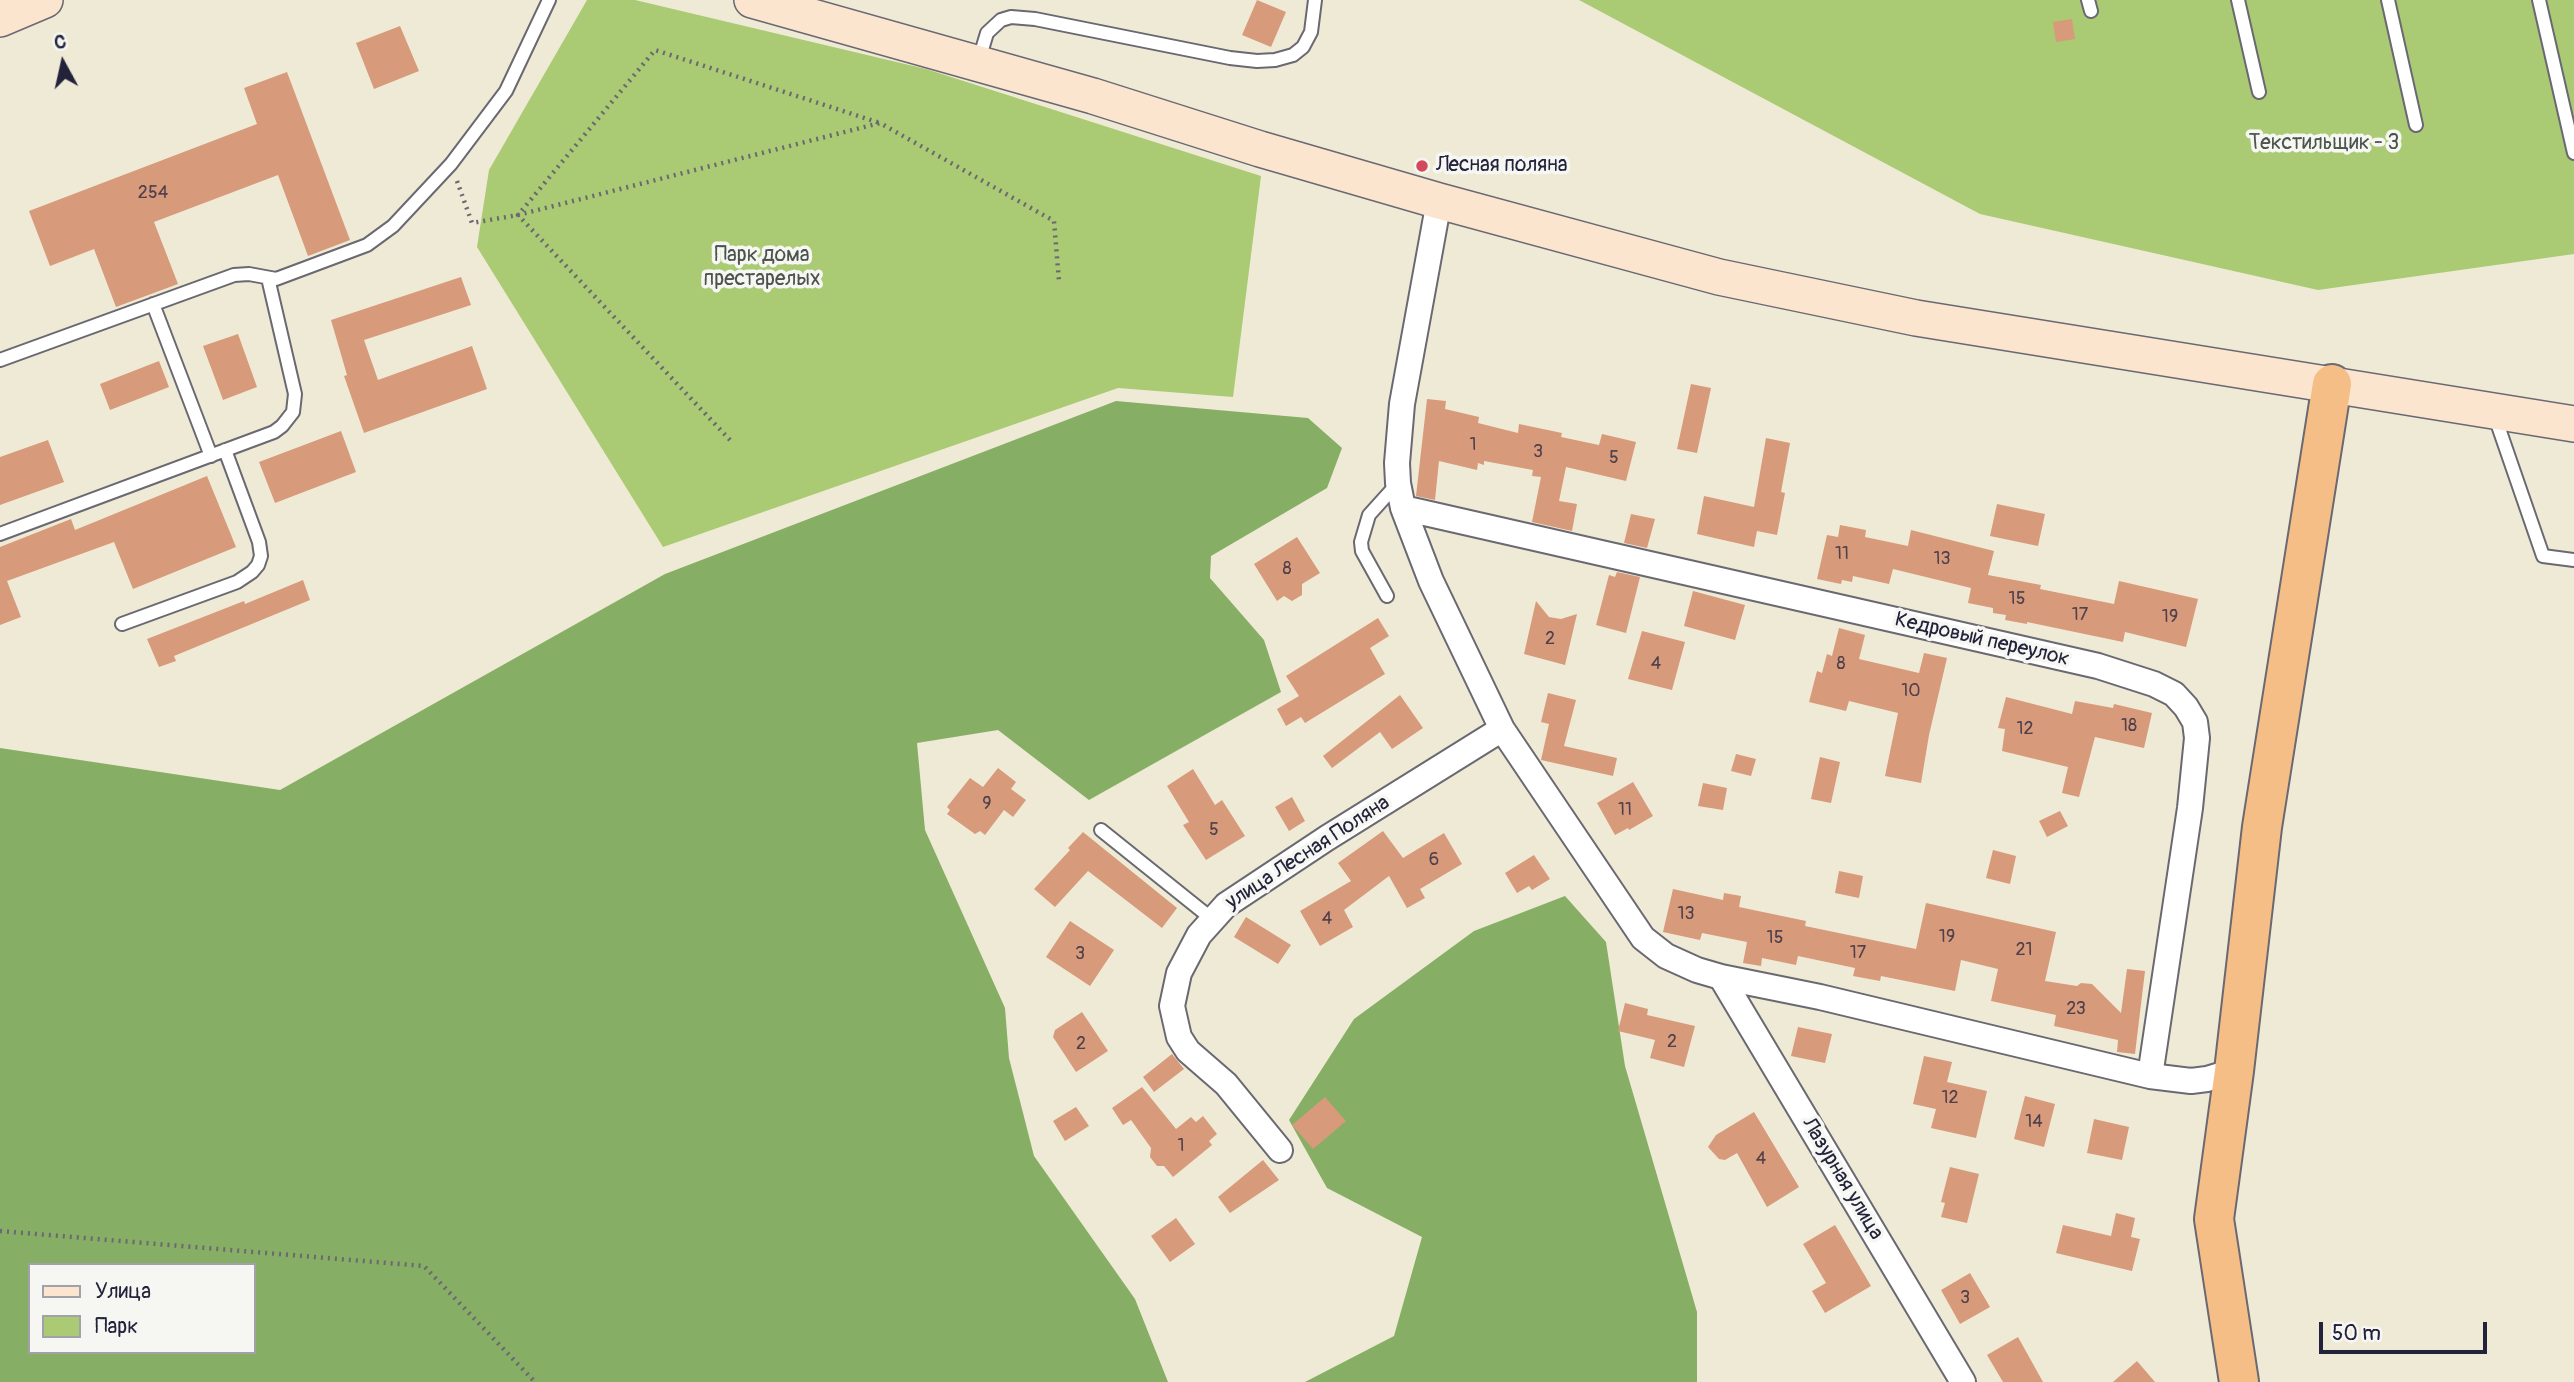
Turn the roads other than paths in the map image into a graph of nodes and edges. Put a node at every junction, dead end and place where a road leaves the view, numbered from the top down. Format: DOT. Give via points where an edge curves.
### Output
graph roads {
  1 [pos="45,0"];
  2 [pos="550,0"];
  3 [pos="752,0"];
  4 [pos="1315,0"];
  5 [pos="2238,0"];
  6 [pos="2388,0"];
  7 [pos="2539,0"];
  8 [pos="0,19"];
  9 [pos="978,63"];
  10 [pos="2259,92"];
  11 [pos="2416,125"];
  12 [pos="2574,153"];
  13 [pos="1439,201"];
  14 [pos="268,278"];
  15 [pos="153,304"];
  16 [pos="0,360"];
  17 [pos="2332,384"];
  18 [pos="2493,411"];
  19 [pos="2574,424"];
  20 [pos="225,450"];
  21 [pos="211,456"];
  22 [pos="1398,483"];
  23 [pos="1404,508"];
  24 [pos="0,534"];
  25 [pos="2574,560"];
  26 [pos="1387,596"];
  27 [pos="122,624"];
  28 [pos="1502,729"];
  29 [pos="1101,830"];
  30 [pos="1212,919"];
  31 [pos="1721,977"];
  32 [pos="2234,1071"];
  33 [pos="2150,1076"];
  34 [pos="1280,1150"];
  35 [pos="1963,1382"];
  36 [pos="2239,1382"];
  1 -- 8 [label="main road"];
  2 -- 14 [label="lane" via="506,91 451,164 393,226 368,245 303,271"];
  3 -- 9 [label="main road"];
  4 -- 9 [label="lane" via="1311,32 1303,47 1275,60 1230,58 1011,16 987,33"];
  5 -- 10 [label="lane"];
  6 -- 11 [label="lane"];
  7 -- 12 [label="lane"];
  9 -- 13 [label="main road"];
  13 -- 17 [label="main road" via="1719,276 1916,318"];
  13 -- 22 [label="street" via="1402,404"];
  14 -- 15 [label="lane" via="234,275"];
  14 -- 20 [label="lane" via="292,374 293,412 274,432"];
  15 -- 16 [label="lane"];
  15 -- 21 [label="lane"];
  17 -- 18 [label="main road"];
  17 -- 32 [label="highway" via="2262,827"];
  18 -- 19 [label="main road"];
  18 -- 25 [label="lane" via="2543,556"];
  20 -- 21 [label="lane"];
  20 -- 27 [label="lane" via="259,542 257,565 237,582"];
  21 -- 24 [label="lane"];
  22 -- 23 [label="street"];
  22 -- 26 [label="lane" via="1369,515 1361,542"];
  23 -- 28 [label="street" via="1431,581"];
  23 -- 33 [label="street, Кедровый переулок" via="2098,666 2174,694 2195,722 2197,738"];
  28 -- 30 [label="street, улица Лесная Поляна" via="1327,838"];
  28 -- 31 [label="street" via="1643,938 1665,956"];
  29 -- 30 [label="lane"];
  30 -- 34 [label="street, улица Лесная Поляна" via="1179,973 1171,1006 1177,1029 1188,1051 1226,1084"];
  31 -- 33 [label="street"];
  31 -- 35 [label="street, Лазурная улица"];
  32 -- 33 [label="street" via="2191,1081"];
  32 -- 36 [label="highway" via="2214,1219"];
}
